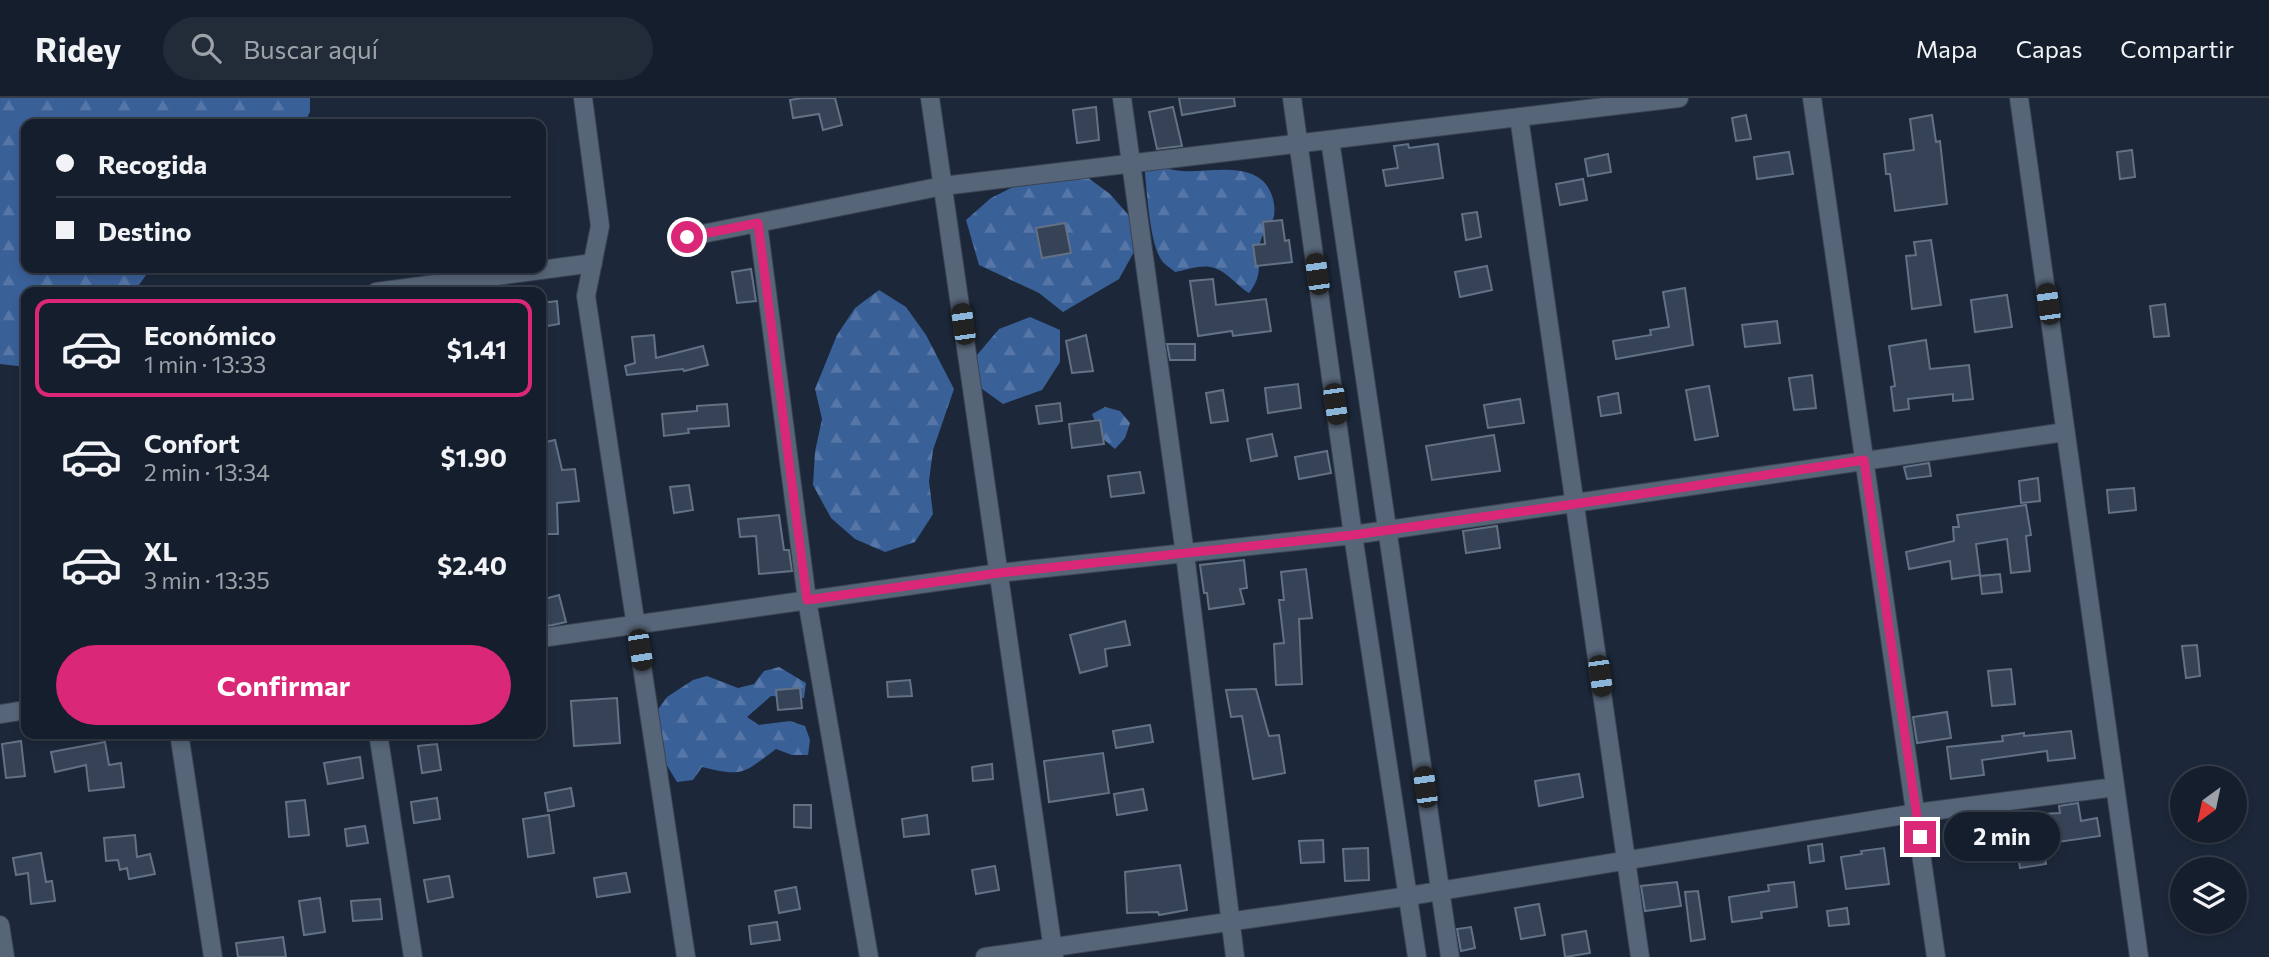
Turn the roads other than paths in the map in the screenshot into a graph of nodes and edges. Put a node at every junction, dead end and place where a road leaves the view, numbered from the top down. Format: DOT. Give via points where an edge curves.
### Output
graph roads {
  1 [pos="583,98"];
  2 [pos="930,98"];
  3 [pos="1122,98"];
  4 [pos="1292,98"];
  5 [pos="1673,98"];
  6 [pos="1812,98"];
  7 [pos="2019,98"];
  8 [pos="1519,117"];
  9 [pos="1330,141"];
  10 [pos="1299,144"];
  11 [pos="1131,163"];
  12 [pos="943,186"];
  13 [pos="758,223"];
  14 [pos="687,237"];
  15 [pos="593,263"];
  16 [pos="546,269"];
  17 [pos="518,273"];
  18 [pos="413,287"];
  19 [pos="2066,432"];
  20 [pos="1864,460"];
  21 [pos="1575,504"];
  22 [pos="1387,530"];
  23 [pos="1353,535"];
  24 [pos="1185,554"];
  25 [pos="999,573"];
  26 [pos="807,600"];
  27 [pos="636,624"];
  28 [pos="546,637"];
  29 [pos="21,711"];
  30 [pos="0,714"];
  31 [pos="180,739"];
  32 [pos="379,739"];
  33 [pos="2115,787"];
  34 [pos="1916,813"];
  35 [pos="1626,860"];
  36 [pos="1440,890"];
  37 [pos="1409,896"];
  38 [pos="1230,921"];
  39 [pos="0,925"];
  40 [pos="1053,952"];
  41 [pos="5,957"];
  42 [pos="213,957"];
  43 [pos="413,957"];
  44 [pos="687,957"];
  45 [pos="869,957"];
  46 [pos="985,957"];
  47 [pos="1235,957"];
  48 [pos="1417,957"];
  49 [pos="1450,957"];
  50 [pos="1640,957"];
  51 [pos="1936,957"];
  52 [pos="2139,957"];
  1 -- 15 [label="street" via="600,226"];
  2 -- 12 [label="street"];
  3 -- 11 [label="street"];
  4 -- 10 [label="street"];
  5 -- 8 [label="street"];
  6 -- 20 [label="street"];
  7 -- 19 [label="street"];
  8 -- 9 [label="street"];
  8 -- 21 [label="street"];
  9 -- 10 [label="street"];
  9 -- 22 [label="street"];
  10 -- 11 [label="street"];
  10 -- 23 [label="street"];
  11 -- 12 [label="street"];
  11 -- 24 [label="street"];
  12 -- 13 [label="street"];
  12 -- 25 [label="street"];
  13 -- 14 [label="street"];
  13 -- 26 [label="street"];
  15 -- 16 [label="street"];
  15 -- 27 [label="street" via="586,296"];
  17 -- 18 [label="street"];
  19 -- 20 [label="street"];
  19 -- 33 [label="street"];
  20 -- 21 [label="street"];
  20 -- 34 [label="street"];
  21 -- 22 [label="street"];
  21 -- 35 [label="street"];
  22 -- 23 [label="street"];
  22 -- 36 [label="street"];
  23 -- 24 [label="street"];
  23 -- 37 [label="street"];
  24 -- 25 [label="street"];
  24 -- 38 [label="street"];
  25 -- 26 [label="street"];
  25 -- 40 [label="street"];
  26 -- 27 [label="street"];
  26 -- 45 [label="street"];
  27 -- 28 [label="street"];
  27 -- 44 [label="street"];
  29 -- 30 [label="street"];
  31 -- 42 [label="street"];
  32 -- 43 [label="street"];
  33 -- 34 [label="street"];
  33 -- 52 [label="street"];
  34 -- 35 [label="street"];
  34 -- 51 [label="street"];
  35 -- 36 [label="street"];
  35 -- 50 [label="street"];
  36 -- 37 [label="street"];
  36 -- 49 [label="street"];
  37 -- 38 [label="street"];
  37 -- 48 [label="street"];
  38 -- 40 [label="street"];
  38 -- 47 [label="street"];
  39 -- 41 [label="street"];
  40 -- 46 [label="street"];
}
